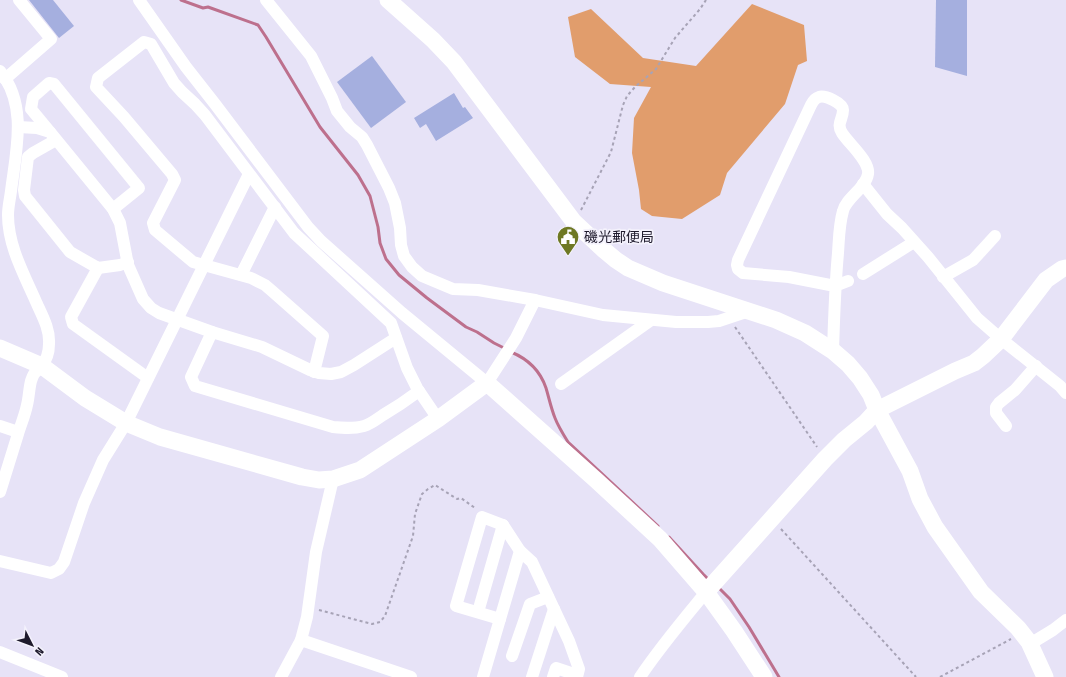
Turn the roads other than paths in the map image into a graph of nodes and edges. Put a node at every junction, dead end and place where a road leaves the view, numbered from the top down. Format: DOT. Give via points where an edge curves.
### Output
graph roads {
  1 [pos="19,0"];
  2 [pos="139,0"];
  3 [pos="266,0"];
  4 [pos="388,0"];
  5 [pos="3,75"];
  6 [pos="18,127"];
  7 [pos="53,136"];
  8 [pos="249,174"];
  9 [pos="863,184"];
  10 [pos="275,207"];
  11 [pos="113,208"];
  12 [pos="995,236"];
  13 [pos="914,242"];
  14 [pos="128,262"];
  15 [pos="204,265"];
  16 [pos="98,268"];
  17 [pos="1066,268"];
  18 [pos="863,274"];
  19 [pos="241,275"];
  20 [pos="944,277"];
  21 [pos="848,281"];
  22 [pos="835,286"];
  23 [pos="535,300"];
  24 [pos="749,312"];
  25 [pos="177,320"];
  26 [pos="651,320"];
  27 [pos="212,332"];
  28 [pos="396,338"];
  29 [pos="1001,339"];
  30 [pos="0,348"];
  31 [pos="833,351"];
  32 [pos="42,366"];
  33 [pos="1036,366"];
  34 [pos="314,372"];
  35 [pos="148,378"];
  36 [pos="487,383"];
  37 [pos="561,384"];
  38 [pos="1065,389"];
  39 [pos="419,391"];
  40 [pos="877,410"];
  41 [pos="438,419"];
  42 [pos="126,423"];
  43 [pos="0,426"];
  44 [pos="1006,426"];
  45 [pos="18,432"];
  46 [pos="333,479"];
  47 [pos="0,492"];
  48 [pos="503,525"];
  49 [pos="520,551"];
  50 [pos="0,561"];
  51 [pos="710,587"];
  52 [pos="548,597"];
  53 [pos="554,609"];
  54 [pos="478,612"];
  55 [pos="500,619"];
  56 [pos="1066,620"];
  57 [pos="1026,639"];
  58 [pos="301,640"];
  59 [pos="0,652"];
  60 [pos="512,656"];
  61 [pos="577,676"];
  62 [pos="62,677"];
  63 [pos="281,677"];
  64 [pos="411,677"];
  65 [pos="483,677"];
  66 [pos="532,677"];
  67 [pos="553,677"];
  68 [pos="640,677"];
  69 [pos="764,677"];
  70 [pos="1045,677"];
  1 -- 5 [label="street" via="51,39"];
  2 -- 36 [label="street" via="186,67 316,236 402,313"];
  3 -- 23 [label="street" via="311,56 337,111 367,145 395,203 401,245 404,256 412,267 422,276 453,289 478,290"];
  4 -- 24 [label="street" via="454,62 574,222 604,250 628,268 663,283"];
  5 -- 6 [label="street" via="12,91"];
  6 -- 7 [label="street" via="37,128"];
  6 -- 32 [label="street" via="8,215 14,249 48,332 50,345"];
  7 -- 11 [label="street"];
  7 -- 11 [label="street" via="31,109 33,98 49,83 54,84 139,188"];
  7 -- 16 [label="street" via="28,157 25,196 70,252"];
  8 -- 10 [label="street"];
  8 -- 15 [label="street"];
  8 -- 15 [label="street" via="205,115 174,83 151,44 144,42 98,78 96,87 175,180 153,223 155,230 193,262"];
  9 -- 13 [label="street"];
  9 -- 22 [label="street" via="843,208"];
  9 -- 22 [label="street" via="868,169 840,129 842,106 823,96 818,97 811,105 737,264 743,273 789,277"];
  10 -- 19 [label="street"];
  10 -- 28 [label="street" via="294,233 391,323"];
  11 -- 14 [label="street" via="120,223"];
  12 -- 20 [label="street" via="973,260"];
  13 -- 18 [label="street"];
  13 -- 20 [label="street"];
  14 -- 16 [label="street"];
  14 -- 25 [label="street" via="143,299 150,308"];
  15 -- 19 [label="street"];
  15 -- 25 [label="street"];
  16 -- 35 [label="street" via="71,317 72,324"];
  17 -- 29 [label="street" via="1046,280"];
  19 -- 34 [label="street" via="265,285 323,336"];
  20 -- 29 [label="street" via="977,318"];
  21 -- 22 [label="street"];
  22 -- 31 [label="street"];
  23 -- 26 [label="street" via="603,315"];
  23 -- 36 [label="street" via="514,342"];
  24 -- 26 [label="street" via="708,322"];
  24 -- 31 [label="street" via="805,333"];
  25 -- 27 [label="street"];
  25 -- 35 [label="street"];
  26 -- 37 [label="street"];
  27 -- 34 [label="street" via="262,347"];
  27 -- 39 [label="street" via="191,377 195,386 333,427 364,426"];
  28 -- 34 [label="street" via="341,372"];
  28 -- 39 [label="street"];
  29 -- 33 [label="street"];
  29 -- 40 [label="street" via="974,363"];
  30 -- 32 [label="street"];
  31 -- 40 [label="street" via="860,378"];
  32 -- 42 [label="street" via="85,398"];
  32 -- 45 [label="street" via="32,377 28,404"];
  33 -- 38 [label="street"];
  33 -- 44 [label="street" via="996,408 996,413"];
  35 -- 42 [label="street"];
  36 -- 41 [label="street"];
  36 -- 51 [label="street" via="596,480"];
  39 -- 41 [label="street"];
  40 -- 51 [label="street" via="825,459"];
  40 -- 57 [label="street" via="910,471 920,499 935,526 981,592"];
  41 -- 46 [label="street" via="360,470"];
  42 -- 46 [label="street" via="160,437 302,477"];
  42 -- 50 [label="street" via="102,460 64,562 59,569 51,573"];
  43 -- 45 [label="street"];
  45 -- 47 [label="street"];
  46 -- 58 [label="street" via="316,552 307,617"];
  48 -- 49 [label="street"];
  48 -- 54 [label="street"];
  48 -- 54 [label="street" via="482,517 456,606"];
  49 -- 52 [label="street" via="532,562"];
  49 -- 55 [label="street"];
  51 -- 68 [label="street" via="652,658"];
  51 -- 69 [label="street" via="734,631"];
  52 -- 53 [label="street"];
  52 -- 60 [label="street" via="530,604"];
  53 -- 61 [label="street" via="579,669"];
  53 -- 66 [label="street"];
  54 -- 55 [label="street"];
  55 -- 65 [label="street"];
  56 -- 57 [label="street" via="1053,630"];
  57 -- 70 [label="street"];
  58 -- 63 [label="street"];
  58 -- 64 [label="street"];
  59 -- 62 [label="street"];
  61 -- 67 [label="street" via="556,668"];
}
